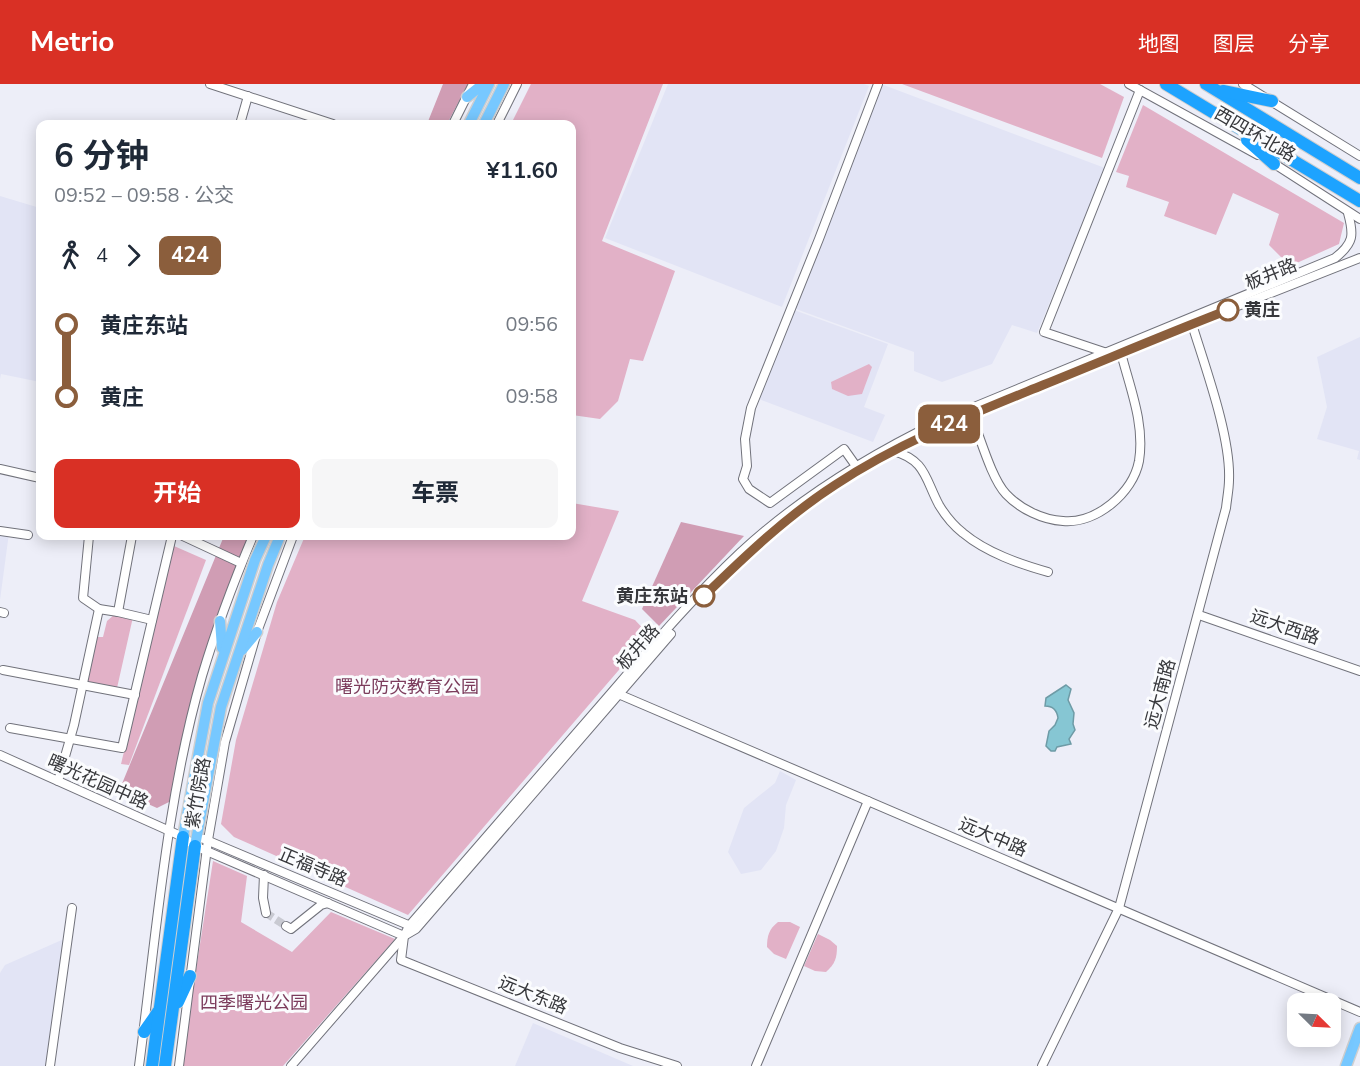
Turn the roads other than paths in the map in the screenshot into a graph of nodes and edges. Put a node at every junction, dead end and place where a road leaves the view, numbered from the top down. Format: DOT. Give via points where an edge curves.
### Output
graph roads {
  1 [pos="210,84"];
  2 [pos="473,84"];
  3 [pos="483,84"];
  4 [pos="489,84"];
  5 [pos="504,84"];
  6 [pos="518,84"];
  7 [pos="878,84"];
  8 [pos="1129,84"];
  9 [pos="1166,84"];
  10 [pos="1243,84"];
  11 [pos="1210,87"];
  12 [pos="1140,90"];
  13 [pos="248,96"];
  14 [pos="467,97"];
  15 [pos="1272,101"];
  16 [pos="241,120"];
  17 [pos="321,120"];
  18 [pos="455,120"];
  19 [pos="471,120"];
  20 [pos="486,120"];
  21 [pos="499,120"];
  22 [pos="1224,120"];
  23 [pos="1360,155"];
  24 [pos="1274,164"];
  25 [pos="1360,178"];
  26 [pos="1360,201"];
  27 [pos="1348,213"];
  28 [pos="1360,219"];
  29 [pos="1360,258"];
  30 [pos="1191,321"];
  31 [pos="1114,354"];
  32 [pos="971,415"];
  33 [pos="893,451"];
  34 [pos="856,466"];
  35 [pos="0,469"];
  36 [pos="36,477"];
  37 [pos="0,531"];
  38 [pos="28,535"];
  39 [pos="89,540"];
  40 [pos="131,540"];
  41 [pos="171,540"];
  42 [pos="192,540"];
  43 [pos="251,540"];
  44 [pos="264,540"];
  45 [pos="278,540"];
  46 [pos="292,540"];
  47 [pos="241,563"];
  48 [pos="1048,572"];
  49 [pos="99,609"];
  50 [pos="118,612"];
  51 [pos="1199,615"];
  52 [pos="152,620"];
  53 [pos="220,621"];
  54 [pos="257,632"];
  55 [pos="223,654"];
  56 [pos="236,657"];
  57 [pos="3,670"];
  58 [pos="1360,670"];
  59 [pos="81,685"];
  60 [pos="616,693"];
  61 [pos="135,695"];
  62 [pos="10,728"];
  63 [pos="70,739"];
  64 [pos="0,755"];
  65 [pos="58,781"];
  66 [pos="868,801"];
  67 [pos="170,832"];
  68 [pos="183,837"];
  69 [pos="208,840"];
  70 [pos="200,844"];
  71 [pos="264,875"];
  72 [pos="328,903"];
  73 [pos="72,908"];
  74 [pos="1119,908"];
  75 [pos="266,913"];
  76 [pos="286,926"];
  77 [pos="413,927"];
  78 [pos="404,936"];
  79 [pos="190,976"];
  80 [pos="166,1011"];
  81 [pos="1360,1012"];
  82 [pos="1360,1028"];
  83 [pos="144,1032"];
  84 [pos="50,1066"];
  85 [pos="139,1066"];
  86 [pos="152,1066"];
  87 [pos="165,1066"];
  88 [pos="178,1066"];
  89 [pos="291,1066"];
  90 [pos="677,1066"];
  91 [pos="756,1066"];
  92 [pos="1042,1066"];
  93 [pos="1346,1066"];
  1 -- 13 [label="street"];
  2 -- 14 [label="street"];
  3 -- 14 [label="main road"];
  4 -- 19 [label="main road"];
  5 -- 20 [label="main road"];
  6 -- 21 [label="street"];
  7 -- 34 [label="street" via="751,408 743,478 749,489 770,503 844,449"];
  8 -- 12 [label="street, 西四环北路"];
  9 -- 22 [label="highway, 西四环北路"];
  10 -- 15 [label="street, 西四环北路"];
  11 -- 15 [label="highway"];
  11 -- 25 [label="highway, 西四环北路"];
  12 -- 24 [label="street, 西四环北路"];
  12 -- 31 [label="street" via="1044,332"];
  13 -- 16 [label="street"];
  13 -- 17 [label="street"];
  14 -- 18 [label="street"];
  15 -- 23 [label="street, 西四环北路"];
  22 -- 24 [label="highway"];
  22 -- 26 [label="highway, 西四环北路"];
  24 -- 27 [label="street, 西四环北路"];
  27 -- 28 [label="street, 西四环北路"];
  27 -- 30 [label="street" via="1353,233 1346,250 1335,258"];
  29 -- 30 [label="street, 板井路"];
  30 -- 31 [label="street"];
  30 -- 31 [label="street, 板井路"];
  30 -- 51 [label="street, 远大南路" via="1220,419 1230,478"];
  31 -- 32 [label="street, 板井路"];
  31 -- 32 [label="street" via="1138,415 1139,461 1120,497 1095,514 1064,522 1017,504 998,482"];
  31 -- 34 [label="street" via="940,421"];
  32 -- 33 [label="street, 板井路"];
  33 -- 48 [label="street" via="913,459 926,472 939,504 963,533 1023,565"];
  33 -- 60 [label="street, 板井路" via="834,486 745,556"];
  34 -- 60 [label="street" via="780,519 741,552 689,606"];
  35 -- 36 [label="street"];
  37 -- 38 [label="street"];
  39 -- 49 [label="street" via="83,598"];
  40 -- 50 [label="street"];
  41 -- 52 [label="street"];
  42 -- 47 [label="street"];
  43 -- 47 [label="street, 紫竹院路"];
  44 -- 55 [label="main road, 紫竹院路"];
  45 -- 56 [label="main road, 紫竹院路"];
  46 -- 54 [label="street, 紫竹院路"];
  47 -- 53 [label="street, 紫竹院路"];
  49 -- 50 [label="street"];
  49 -- 59 [label="street"];
  50 -- 52 [label="street"];
  51 -- 58 [label="street, 远大西路"];
  51 -- 74 [label="street, 远大南路"];
  52 -- 61 [label="street"];
  53 -- 55 [label="main road"];
  53 -- 67 [label="street, 紫竹院路" via="189,730"];
  54 -- 56 [label="main road"];
  54 -- 69 [label="street, 紫竹院路" via="225,742"];
  55 -- 68 [label="main road, 紫竹院路" via="199,744"];
  56 -- 70 [label="main road, 紫竹院路" via="221,707"];
  57 -- 59 [label="street"];
  59 -- 61 [label="street"];
  59 -- 63 [label="street"];
  60 -- 66 [label="street, 远大中路"];
  60 -- 77 [label="street, 板井路"];
  61 -- 63 [label="street" via="122,748"];
  62 -- 63 [label="street"];
  63 -- 65 [label="street"];
  64 -- 65 [label="street, 曙光花园中路"];
  65 -- 67 [label="street, 曙光花园中路"];
  66 -- 74 [label="street, 远大中路"];
  66 -- 91 [label="street"];
  67 -- 68 [label="street, 曙光花园中路"];
  67 -- 83 [label="street, 紫竹院路"];
  68 -- 70 [label="street, 曙光花园中路"];
  68 -- 80 [label="highway, 紫竹院路"];
  69 -- 70 [label="street, 正福寺路"];
  69 -- 77 [label="street, 正福寺路"];
  70 -- 71 [label="street, 正福寺路"];
  70 -- 79 [label="street, 紫竹院路"];
  70 -- 80 [label="highway, 紫竹院路"];
  71 -- 72 [label="street, 正福寺路"];
  71 -- 75 [label="street" via="262,898"];
  72 -- 76 [label="street" via="291,929"];
  72 -- 78 [label="street, 正福寺路"];
  73 -- 84 [label="street"];
  74 -- 81 [label="street, 远大中路"];
  74 -- 92 [label="street, 远大南路"];
  77 -- 78 [label="street, 板井路"];
  78 -- 89 [label="street"];
  78 -- 90 [label="street, 远大东路" via="401,960 620,1048"];
  79 -- 80 [label="highway"];
  79 -- 88 [label="street, 紫竹院路"];
  80 -- 83 [label="highway"];
  80 -- 86 [label="highway, 紫竹院路"];
  80 -- 87 [label="highway, 紫竹院路"];
  82 -- 93 [label="main road"];
  83 -- 85 [label="street, 紫竹院路"];
}
